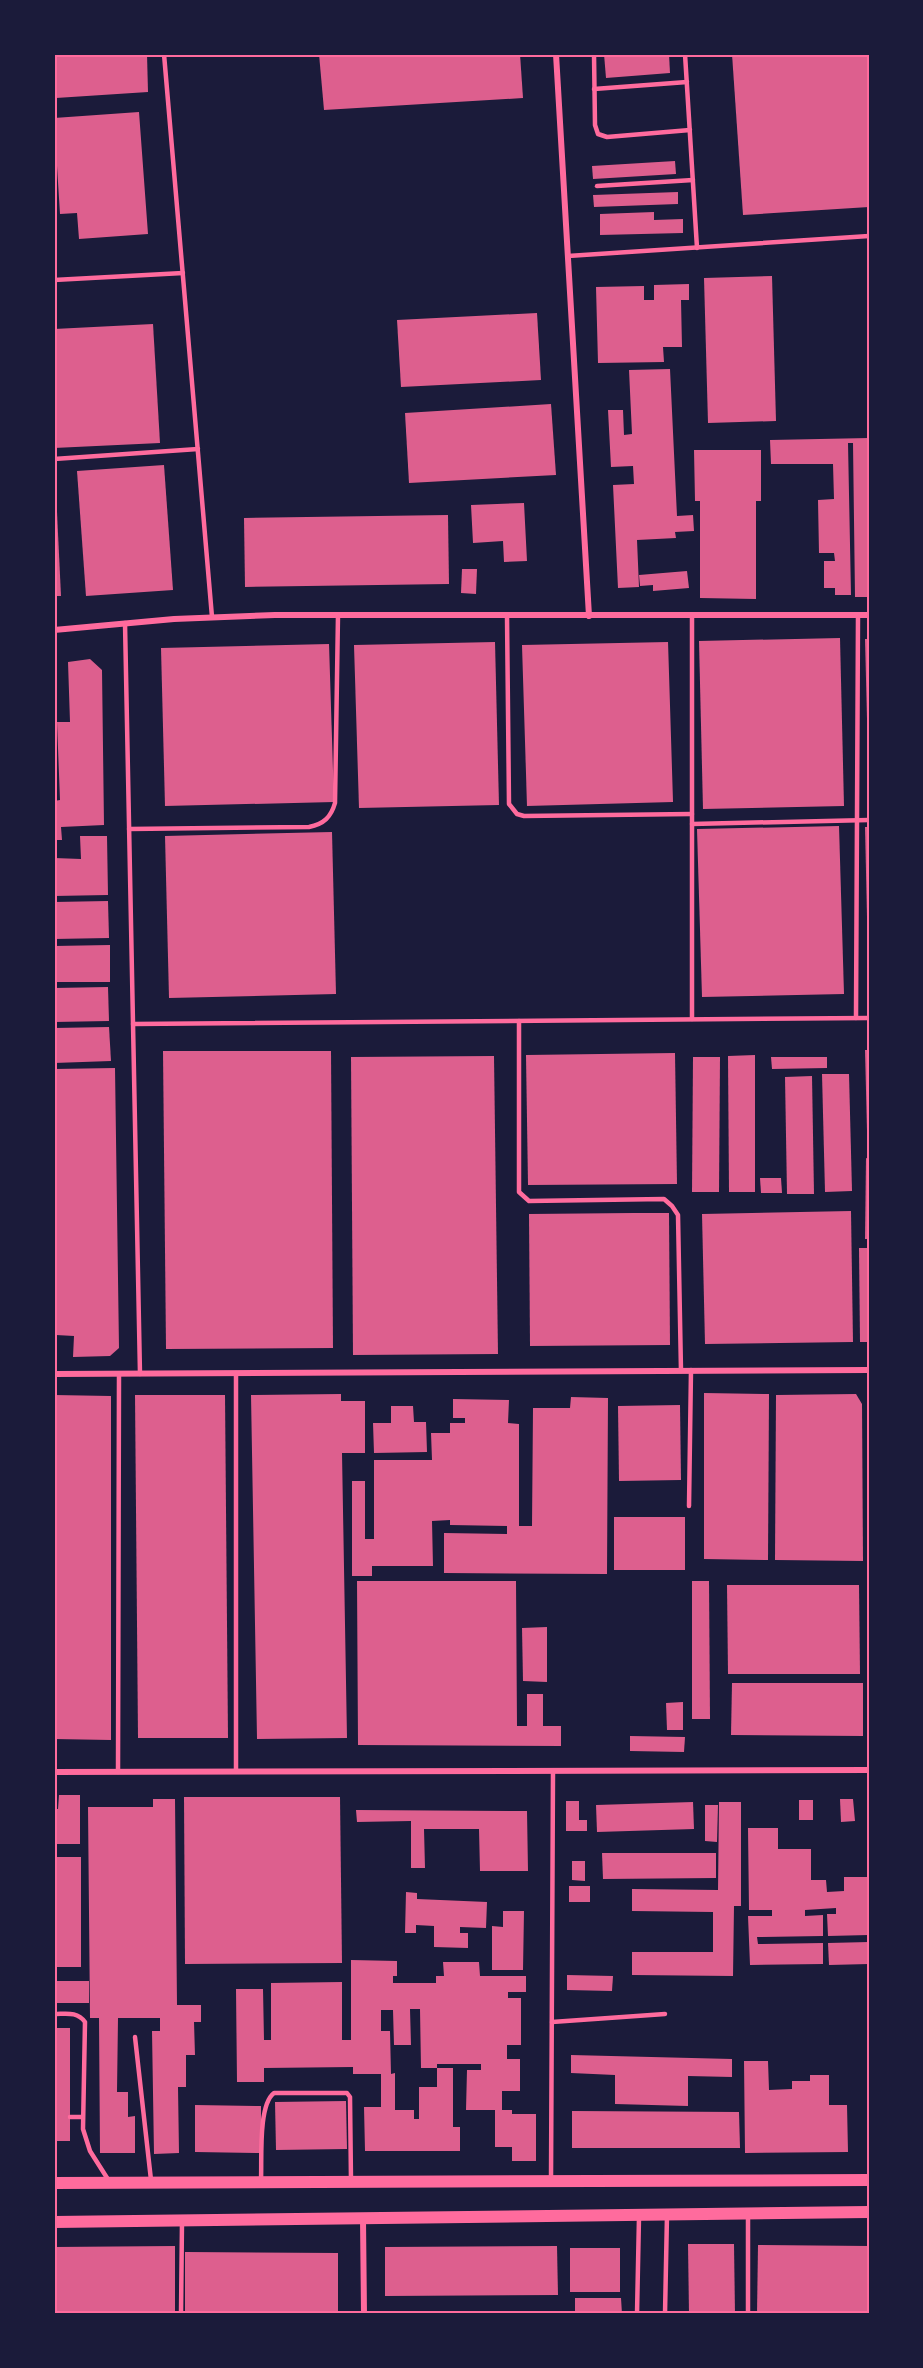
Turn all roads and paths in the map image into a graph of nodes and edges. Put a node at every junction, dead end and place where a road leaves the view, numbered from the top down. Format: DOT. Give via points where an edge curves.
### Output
graph roads {
  1 [pos="164,54"];
  2 [pos="556,54"];
  3 [pos="594,54"];
  4 [pos="685,54"];
  5 [pos="687,82"];
  6 [pos="594,89"];
  7 [pos="690,130"];
  8 [pos="693,180"];
  9 [pos="597,186"];
  10 [pos="869,236"];
  11 [pos="697,248"];
  12 [pos="567,256"];
  13 [pos="183,273"];
  14 [pos="54,280"];
  15 [pos="198,449"];
  16 [pos="54,459"];
  17 [pos="338,615"];
  18 [pos="858,615"];
  19 [pos="869,615"];
  20 [pos="507,616"];
  21 [pos="588,616"];
  22 [pos="692,616"];
  23 [pos="212,617"];
  24 [pos="125,623"];
  25 [pos="54,630"];
  26 [pos="692,814"];
  27 [pos="857,820"];
  28 [pos="869,820"];
  29 [pos="692,824"];
  30 [pos="129,829"];
  31 [pos="856,1018"];
  32 [pos="869,1018"];
  33 [pos="692,1019"];
  34 [pos="519,1021"];
  35 [pos="133,1024"];
  36 [pos="691,1370"];
  37 [pos="869,1370"];
  38 [pos="681,1371"];
  39 [pos="236,1373"];
  40 [pos="54,1374"];
  41 [pos="119,1374"];
  42 [pos="140,1374"];
  43 [pos="689,1506"];
  44 [pos="553,1770"];
  45 [pos="869,1770"];
  46 [pos="236,1771"];
  47 [pos="54,1772"];
  48 [pos="118,1772"];
  49 [pos="54,2014"];
  50 [pos="665,2014"];
  51 [pos="552,2022"];
  52 [pos="135,2037"];
  53 [pos="70,2117"];
  54 [pos="82,2117"];
  55 [pos="869,2180"];
  56 [pos="351,2181"];
  57 [pos="151,2182"];
  58 [pos="551,2182"];
  59 [pos="54,2183"];
  60 [pos="110,2183"];
  61 [pos="261,2183"];
  62 [pos="869,2212"];
  63 [pos="748,2213"];
  64 [pos="639,2214"];
  65 [pos="667,2214"];
  66 [pos="363,2218"];
  67 [pos="182,2220"];
  68 [pos="54,2222"];
  69 [pos="181,2314"];
  70 [pos="364,2314"];
  71 [pos="638,2314"];
  72 [pos="665,2314"];
  73 [pos="748,2314"];
  1 -- 13 [label="lane"];
  2 -- 12 [label="street"];
  3 -- 6 [label="lane"];
  4 -- 5 [label="lane"];
  5 -- 6 [label="lane"];
  5 -- 7 [label="lane"];
  6 -- 7 [label="lane" via="595,125 602,136"];
  7 -- 8 [label="lane"];
  8 -- 9 [label="lane"];
  8 -- 11 [label="lane"];
  10 -- 11 [label="lane"];
  11 -- 12 [label="lane"];
  12 -- 21 [label="street"];
  13 -- 14 [label="lane"];
  13 -- 15 [label="lane"];
  15 -- 16 [label="lane"];
  15 -- 23 [label="lane"];
  17 -- 20 [label="street"];
  17 -- 23 [label="street"];
  17 -- 30 [label="lane" via="335,803 327,820 309,827"];
  18 -- 19 [label="street"];
  18 -- 22 [label="street"];
  18 -- 27 [label="lane"];
  20 -- 21 [label="street"];
  20 -- 26 [label="lane" via="512,810 524,816"];
  21 -- 22 [label="street"];
  22 -- 26 [label="lane"];
  23 -- 24 [label="street"];
  24 -- 25 [label="street"];
  24 -- 30 [label="lane"];
  26 -- 29 [label="lane"];
  27 -- 28 [label="lane"];
  27 -- 29 [label="lane"];
  27 -- 31 [label="lane"];
  29 -- 33 [label="lane"];
  30 -- 35 [label="lane"];
  31 -- 32 [label="lane"];
  31 -- 33 [label="lane"];
  33 -- 34 [label="lane"];
  34 -- 35 [label="lane"];
  34 -- 38 [label="lane" via="519,1192 528,1201 664,1199 672,1206 678,1215"];
  35 -- 42 [label="lane"];
  36 -- 37 [label="street"];
  36 -- 38 [label="street"];
  36 -- 43 [label="lane"];
  38 -- 39 [label="street"];
  39 -- 42 [label="street"];
  39 -- 46 [label="lane"];
  40 -- 41 [label="street"];
  41 -- 42 [label="street"];
  41 -- 48 [label="lane"];
  44 -- 45 [label="street"];
  44 -- 46 [label="street"];
  44 -- 51 [label="lane"];
  46 -- 48 [label="street"];
  47 -- 48 [label="street"];
  49 -- 54 [label="lane" via="75,2014 85,2022"];
  50 -- 51 [label="lane"];
  51 -- 58 [label="lane"];
  52 -- 57 [label="lane"];
  53 -- 54 [label="lane"];
  54 -- 60 [label="lane" via="85,2140"];
  55 -- 58 [label="main road"];
  56 -- 58 [label="main road"];
  56 -- 61 [label="main road"];
  56 -- 61 [label="lane" via="347,2093 274,2092 265,2108"];
  57 -- 60 [label="main road"];
  57 -- 61 [label="main road"];
  59 -- 60 [label="main road"];
  62 -- 63 [label="main road"];
  63 -- 65 [label="main road"];
  63 -- 73 [label="lane"];
  64 -- 65 [label="main road"];
  64 -- 66 [label="main road"];
  64 -- 71 [label="lane"];
  65 -- 72 [label="lane"];
  66 -- 67 [label="main road"];
  66 -- 70 [label="street"];
  67 -- 68 [label="main road"];
  67 -- 69 [label="lane"];
}
